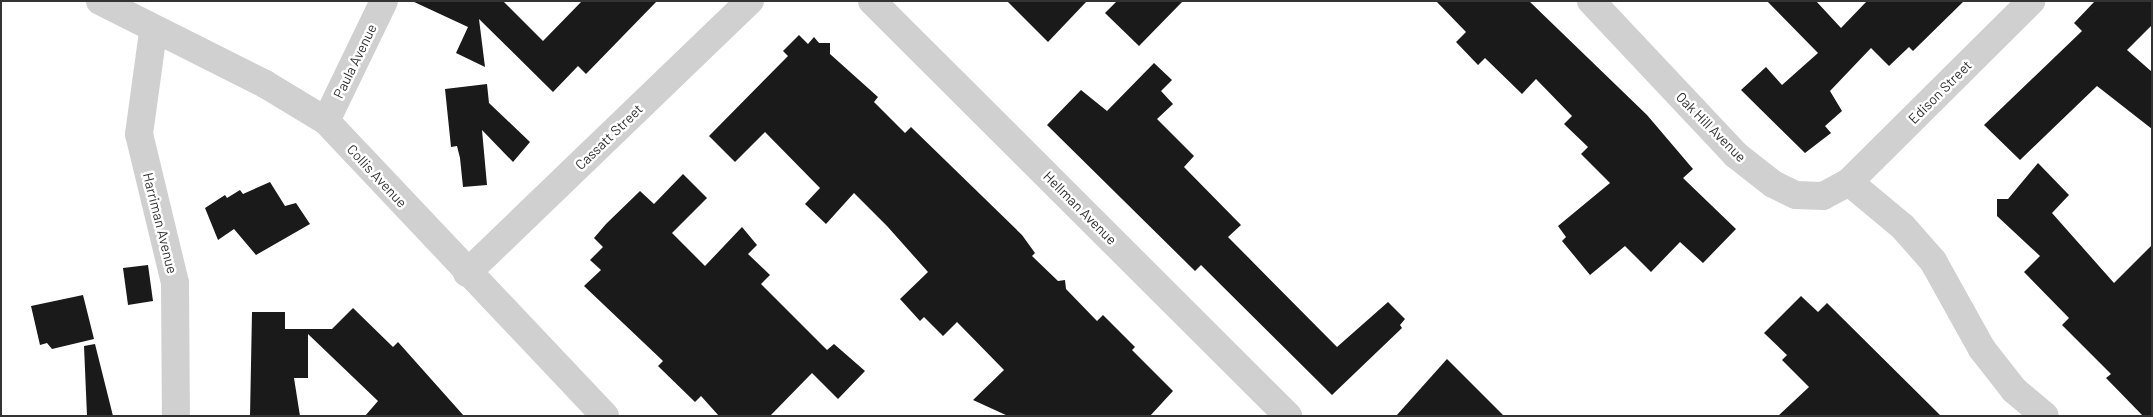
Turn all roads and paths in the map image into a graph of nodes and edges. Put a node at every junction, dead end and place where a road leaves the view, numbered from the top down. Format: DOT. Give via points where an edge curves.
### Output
graph roads {
  1 [pos="100,1"];
  2 [pos="384,1"];
  3 [pos="750,1"];
  4 [pos="872,1"];
  5 [pos="1591,1"];
  6 [pos="2031,1"];
  7 [pos="154,32"];
  8 [pos="326,121"];
  9 [pos="1849,182"];
  10 [pos="468,273"];
  11 [pos="176,416"];
  12 [pos="605,416"];
  13 [pos="1288,416"];
  14 [pos="2045,416"];
  1 -- 7 [label="street, Collis Avenue"];
  2 -- 8 [label="street, Paula Avenue"];
  3 -- 10 [label="street, Cassatt Street"];
  4 -- 13 [label="street, Hellman Avenue"];
  5 -- 9 [label="street, Oak Hill Avenue" via="1736,155 1773,184 1796,195 1823,196"];
  6 -- 9 [label="street, Edison Street"];
  7 -- 8 [label="street, Collis Avenue" via="265,84"];
  7 -- 11 [label="street, Harriman Avenue" via="139,134 175,283"];
  8 -- 10 [label="street, Collis Avenue"];
  9 -- 14 [label="street" via="1903,227 1933,261 1982,349 2014,390"];
  10 -- 12 [label="street, Collis Avenue"];
}
